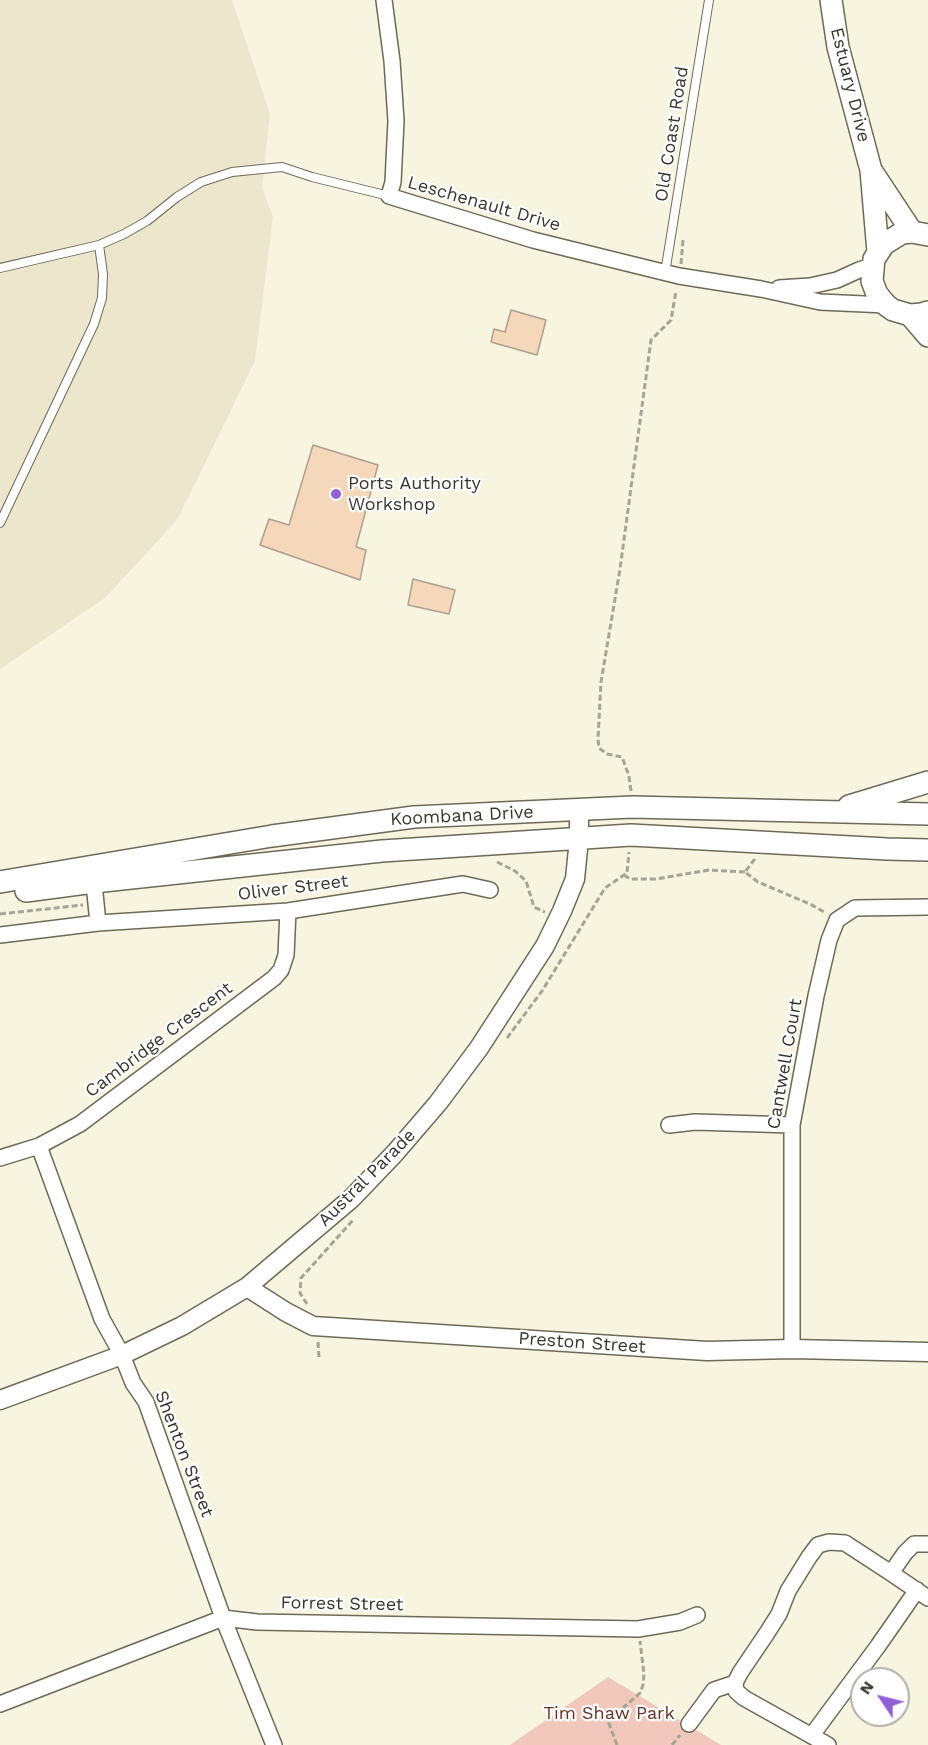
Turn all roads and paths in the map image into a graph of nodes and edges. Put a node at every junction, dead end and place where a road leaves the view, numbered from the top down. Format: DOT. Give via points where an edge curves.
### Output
graph roads {
  1 [pos="384,0"];
  2 [pos="709,0"];
  3 [pos="831,0"];
  4 [pos="872,170"];
  5 [pos="388,196"];
  6 [pos="920,233"];
  7 [pos="683,238"];
  8 [pos="99,245"];
  9 [pos="875,259"];
  10 [pos="0,268"];
  11 [pos="672,274"];
  12 [pos="761,289"];
  13 [pos="886,305"];
  14 [pos="919,314"];
  15 [pos="928,336"];
  16 [pos="0,523"];
  17 [pos="928,782"];
  18 [pos="632,807"];
  19 [pos="579,810"];
  20 [pos="831,812"];
  21 [pos="928,814"];
  22 [pos="631,835"];
  23 [pos="579,839"];
  24 [pos="928,850"];
  25 [pos="496,861"];
  26 [pos="765,861"];
  27 [pos="745,872"];
  28 [pos="93,874"];
  29 [pos="624,875"];
  30 [pos="0,882"];
  31 [pos="490,890"];
  32 [pos="0,894"];
  33 [pos="97,904"];
  34 [pos="928,907"];
  35 [pos="288,911"];
  36 [pos="0,914"];
  37 [pos="558,919"];
  38 [pos="837,920"];
  39 [pos="98,923"];
  40 [pos="0,935"];
  41 [pos="507,1037"];
  42 [pos="669,1125"];
  43 [pos="792,1125"];
  44 [pos="39,1146"];
  45 [pos="0,1158"];
  46 [pos="356,1218"];
  47 [pos="247,1287"];
  48 [pos="317,1326"];
  49 [pos="792,1349"];
  50 [pos="928,1352"];
  51 [pos="122,1355"];
  52 [pos="319,1358"];
  53 [pos="0,1400"];
  54 [pos="928,1544"];
  55 [pos="891,1573"];
  56 [pos="922,1594"];
  57 [pos="697,1615"];
  58 [pos="223,1618"];
  59 [pos="638,1629"];
  60 [pos="735,1683"];
  61 [pos="0,1704"];
  62 [pos="689,1724"];
  63 [pos="812,1735"];
  64 [pos="274,1745"];
  65 [pos="617,1745"];
  66 [pos="828,1745"];
  1 -- 5 [label="street, Leschenault Drive" via="396,121 393,182"];
  2 -- 11 [label="lane, Old Coast Road"];
  3 -- 4 [label="main road, Estuary Drive" via="838,47"];
  4 -- 6 [label="main road, Estuary Drive"];
  4 -- 9 [label="main road, Estuary Drive"];
  5 -- 8 [label="lane" via="282,167 232,172 201,182 147,221"];
  5 -- 11 [label="street, Leschenault Drive" via="533,240"];
  6 -- 9 [label="main road" via="902,233 892,238"];
  7 -- 11 [label="path" via="683,250"];
  8 -- 10 [label="lane"];
  8 -- 16 [label="lane" via="102,298 94,324"];
  9 -- 12 [label="street, Leschenault Drive" via="837,280"];
  9 -- 13 [label="main road, Estuary Drive" via="872,281"];
  11 -- 12 [label="street, Leschenault Drive"];
  11 -- 18 [label="path" via="671,320 651,340 601,682 599,748 622,757 630,776"];
  12 -- 13 [label="street, Leschenault Drive" via="820,302"];
  13 -- 14 [label="main road"];
  14 -- 15 [label="main road"];
  17 -- 20 [label="main road"];
  18 -- 19 [label="main road, Koombana Drive"];
  18 -- 20 [label="main road, Koombana Drive"];
  19 -- 23 [label="street, Austral Parade"];
  19 -- 28 [label="main road, Koombana Drive" via="414,817 283,834"];
  20 -- 21 [label="main road, Koombana Drive"];
  22 -- 23 [label="main road, Koombana Drive"];
  22 -- 24 [label="main road, Koombana Drive"];
  22 -- 29 [label="path"];
  23 -- 28 [label="main road, Koombana Drive"];
  23 -- 37 [label="street, Austral Parade" via="575,879"];
  25 -- 37 [label="path" via="526,881 534,907"];
  26 -- 27 [label="path" via="754,861"];
  27 -- 29 [label="path" via="709,870 656,879 630,879"];
  27 -- 38 [label="path" via="767,887"];
  28 -- 30 [label="main road, Koombana Drive"];
  28 -- 32 [label="main road, Koombana Drive"];
  28 -- 33 [label="street"];
  29 -- 41 [label="path" via="604,888 542,991"];
  31 -- 35 [label="street, Oliver Street" via="463,884"];
  33 -- 36 [label="path"];
  33 -- 39 [label="street"];
  34 -- 38 [label="street" via="855,908"];
  35 -- 39 [label="street, Oliver Street"];
  35 -- 44 [label="street, Cambridge Crescent" via="286,955 282,970 274,978 80,1124"];
  37 -- 47 [label="street, Austral Parade" via="517,991 438,1103 351,1199"];
  38 -- 43 [label="street, Cantwell Court" via="816,996"];
  39 -- 40 [label="street, Oliver Street"];
  42 -- 43 [label="street"];
  43 -- 49 [label="street, Cantwell Court"];
  44 -- 45 [label="street, Cambridge Crescent"];
  44 -- 51 [label="street, Shenton Street" via="102,1319"];
  46 -- 48 [label="path" via="301,1278 300,1293"];
  47 -- 48 [label="street, Preston Street"];
  47 -- 51 [label="street, Austral Parade" via="182,1326"];
  48 -- 49 [label="street, Preston Street" via="707,1351"];
  48 -- 52 [label="path"];
  49 -- 50 [label="street, Preston Street"];
  51 -- 53 [label="street, Austral Parade"];
  51 -- 58 [label="street, Shenton Street" via="146,1402"];
  54 -- 55 [label="street" via="914,1544"];
  55 -- 56 [label="street"];
  55 -- 60 [label="street" via="845,1543 818,1545"];
  56 -- 63 [label="street"];
  57 -- 59 [label="street, Forrest Street"];
  58 -- 59 [label="street, Forrest Street" via="257,1622"];
  58 -- 61 [label="street, Forrest Street"];
  58 -- 64 [label="street, Shenton Street"];
  59 -- 65 [label="path" via="643,1685 640,1693 608,1721"];
  60 -- 62 [label="street" via="714,1690"];
  60 -- 63 [label="street" via="736,1691 744,1698"];
  63 -- 66 [label="street"];
}
